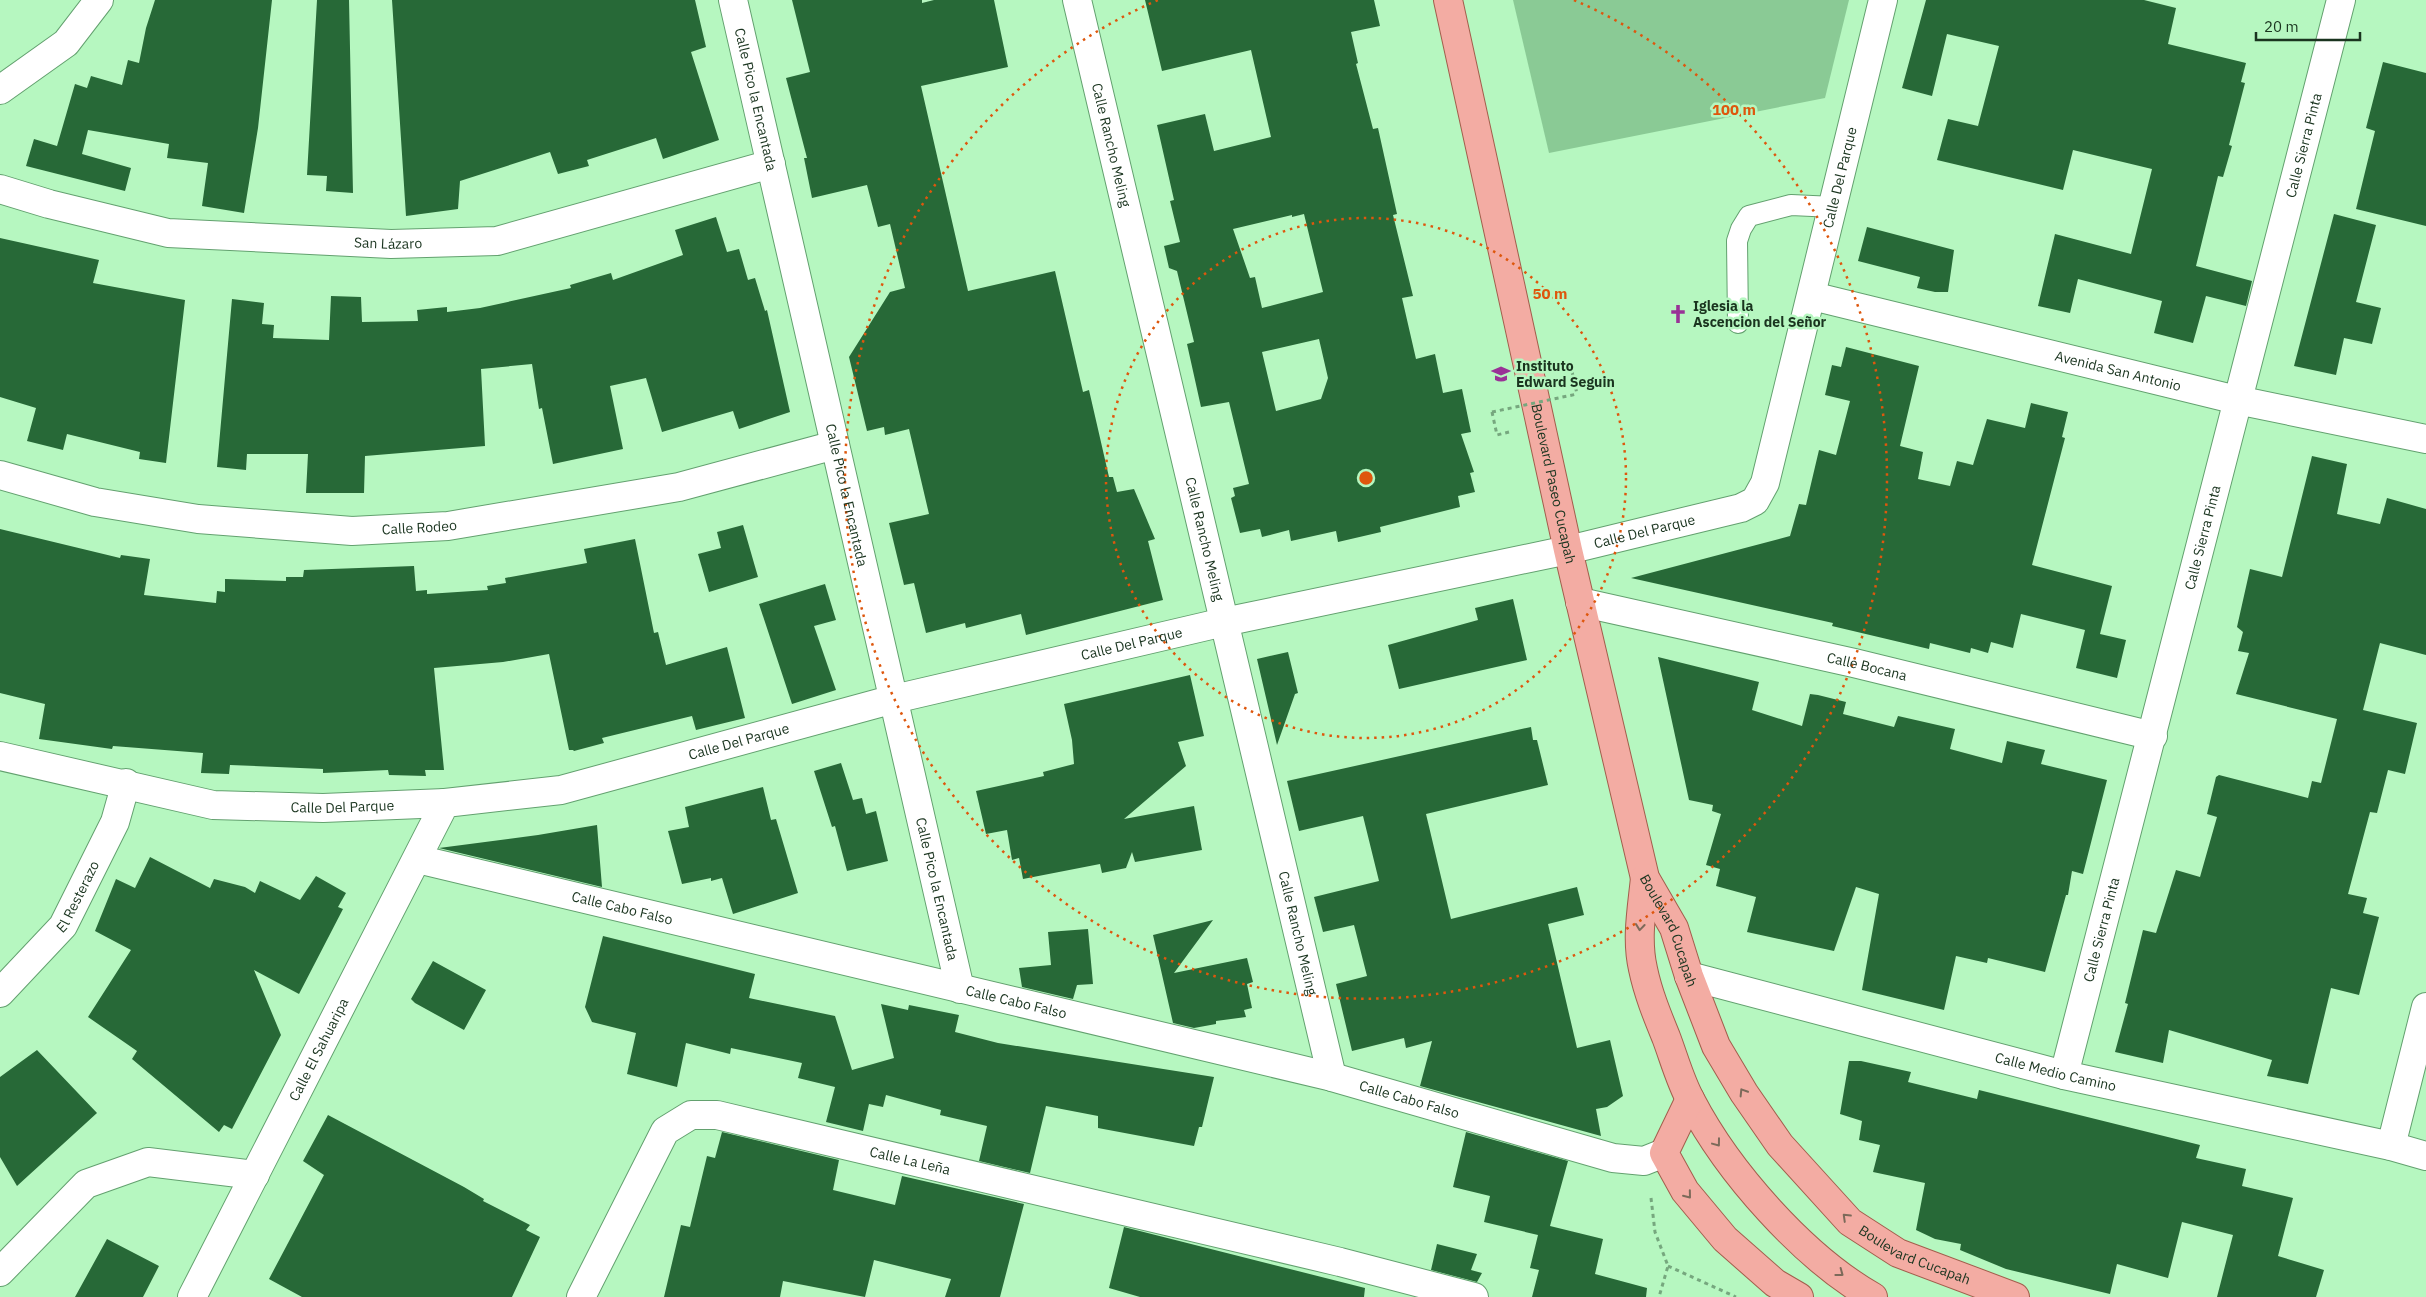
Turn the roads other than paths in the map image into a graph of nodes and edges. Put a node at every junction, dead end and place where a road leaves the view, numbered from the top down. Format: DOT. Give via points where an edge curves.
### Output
graph roads {
  1 [pos="99,0"];
  2 [pos="733,0"];
  3 [pos="1078,0"];
  4 [pos="1448,0"];
  5 [pos="1883,0"];
  6 [pos="2341,0"];
  7 [pos="0,90"];
  8 [pos="771,164"];
  9 [pos="0,189"];
  10 [pos="1834,207"];
  11 [pos="1812,296"];
  12 [pos="1738,324"];
  13 [pos="2237,400"];
  14 [pos="2426,439"];
  15 [pos="835,445"];
  16 [pos="0,475"];
  17 [pos="1568,550"];
  18 [pos="1580,602"];
  19 [pos="1224,622"];
  20 [pos="894,699"];
  21 [pos="2153,736"];
  22 [pos="0,756"];
  23 [pos="126,783"];
  24 [pos="445,803"];
  25 [pos="417,859"];
  26 [pos="1645,878"];
  27 [pos="1689,976"];
  28 [pos="960,989"];
  29 [pos="0,992"];
  30 [pos="2426,1008"];
  31 [pos="2064,1075"];
  32 [pos="1332,1077"];
  33 [pos="1690,1099"];
  34 [pos="2391,1146"];
  35 [pos="2426,1156"];
  36 [pos="1654,1157"];
  37 [pos="255,1175"];
  38 [pos="0,1272"];
  39 [pos="192,1297"];
  40 [pos="581,1297"];
  41 [pos="1474,1297"];
  42 [pos="1799,1297"];
  43 [pos="1873,1297"];
  44 [pos="2015,1297"];
  1 -- 7 [label="street" via="66,43"];
  2 -- 8 [label="street, Calle Pico la Encantada"];
  3 -- 19 [label="street, Calle Rancho Meling"];
  4 -- 17 [label="main road, Boulevard Paseo Cucapah"];
  5 -- 10 [label="street, Calle Del Parque"];
  6 -- 13 [label="street, Calle Sierra Pinta"];
  8 -- 9 [label="street, San Lázaro" via="497,241 391,244 168,233"];
  8 -- 15 [label="street, Calle Pico la Encantada"];
  10 -- 11 [label="street, Calle Del Parque"];
  10 -- 12 [label="lane" via="1791,205 1749,216 1737,241"];
  11 -- 13 [label="street, Avenida San Antonio"];
  11 -- 17 [label="street, Calle Del Parque" via="1765,483 1755,501 1741,508"];
  13 -- 14 [label="street, Avenida San Antonio"];
  13 -- 21 [label="street, Calle Sierra Pinta"];
  15 -- 16 [label="street, Calle Rodeo" via="679,487 448,526 352,531 198,519 95,502"];
  15 -- 20 [label="street, Calle Pico la Encantada"];
  17 -- 18 [label="main road, Boulevard Paseo Cucapah"];
  17 -- 19 [label="street, Calle Del Parque"];
  18 -- 21 [label="street, Calle Bocana" via="1854,663"];
  18 -- 26 [label="main road, Boulevard Paseo Cucapah"];
  19 -- 20 [label="street, Calle Del Parque"];
  19 -- 32 [label="street, Calle Rancho Meling"];
  20 -- 24 [label="street, Calle Del Parque" via="561,790"];
  20 -- 28 [label="street, Calle Pico la Encantada"];
  21 -- 31 [label="street, Calle Sierra Pinta"];
  22 -- 23 [label="street, Calle Del Parque"];
  23 -- 24 [label="street, Calle Del Parque" via="213,804 323,808"];
  23 -- 29 [label="street, El Resterazo" via="114,822 62,926"];
  24 -- 25 [label="street, Calle El Sahuaripa"];
  25 -- 28 [label="street, Calle Cabo Falso"];
  25 -- 37 [label="street, Calle El Sahuaripa"];
  26 -- 27 [label="main road, Boulevard Cucapah" via="1674,928"];
  26 -- 33 [label="main road, Boulevard Cucapah, one-way" via="1639,935 1642,968"];
  27 -- 31 [label="street, Calle Medio Camino"];
  44 -- 27 [label="main road, Boulevard Cucapah, one-way" via="1898,1253 1850,1222 1780,1145 1744,1093 1716,1046"];
  28 -- 32 [label="street, Calle Cabo Falso"];
  30 -- 34 [label="street"];
  31 -- 34 [label="street, Calle Medio Camino"];
  32 -- 36 [label="street, Calle Cabo Falso" via="1612,1158"];
  33 -- 36 [label="main road"];
  33 -- 43 [label="main road, Boulevard Cucapah, one-way" via="1707,1131 1769,1211 1813,1252"];
  34 -- 35 [label="street, Calle Medio Camino"];
  36 -- 42 [label="main road, one-way" via="1725,1239 1775,1283"];
  37 -- 38 [label="street" via="148,1162 86,1184"];
  37 -- 39 [label="street, Calle El Sahuaripa"];
  40 -- 41 [label="street, Calle La Leña" via="665,1132 691,1115 717,1115 1340,1262"];
}
